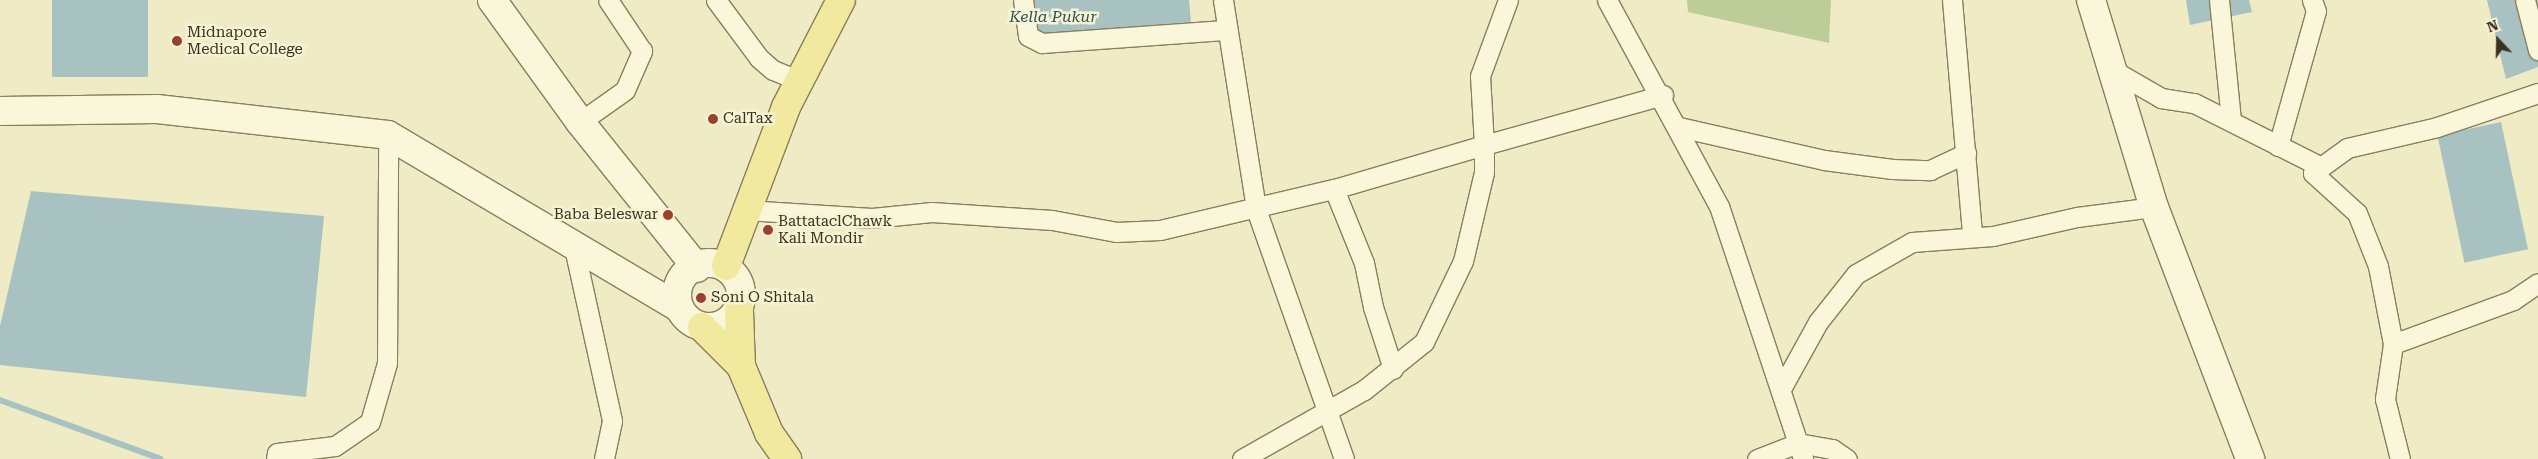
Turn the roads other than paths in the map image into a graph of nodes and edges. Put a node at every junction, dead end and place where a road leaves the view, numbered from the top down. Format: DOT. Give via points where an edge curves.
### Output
graph roads {
  1 [pos="492,0"];
  2 [pos="608,0"];
  3 [pos="716,0"];
  4 [pos="842,0"];
  5 [pos="1023,0"];
  6 [pos="1223,0"];
  7 [pos="1508,0"];
  8 [pos="1607,0"];
  9 [pos="1952,0"];
  10 [pos="2091,0"];
  11 [pos="2219,0"];
  12 [pos="2312,0"];
  13 [pos="2525,0"];
  14 [pos="1225,30"];
  15 [pos="2538,50"];
  16 [pos="2111,69"];
  17 [pos="798,80"];
  18 [pos="2538,93"];
  19 [pos="1662,95"];
  20 [pos="0,111"];
  21 [pos="2231,120"];
  22 [pos="580,122"];
  23 [pos="1679,127"];
  24 [pos="388,135"];
  25 [pos="1484,145"];
  26 [pos="2278,146"];
  27 [pos="1966,153"];
  28 [pos="2321,168"];
  29 [pos="1334,189"];
  30 [pos="2154,207"];
  31 [pos="1256,209"];
  32 [pos="746,210"];
  33 [pos="1972,235"];
  34 [pos="573,243"];
  35 [pos="726,266"];
  36 [pos="690,271"];
  37 [pos="621,275"];
  38 [pos="2538,283"];
  39 [pos="679,308"];
  40 [pos="739,310"];
  41 [pos="702,327"];
  42 [pos="2393,344"];
  43 [pos="741,366"];
  44 [pos="1393,369"];
  45 [pos="1781,390"];
  46 [pos="1325,413"];
  47 [pos="1801,451"];
  48 [pos="276,459"];
  49 [pos="604,459"];
  50 [pos="787,459"];
  51 [pos="1242,459"];
  52 [pos="1344,459"];
  53 [pos="1757,459"];
  54 [pos="1847,459"];
  55 [pos="2250,459"];
  56 [pos="2400,459"];
  1 -- 22 [label="main road"];
  2 -- 22 [label="street" via="642,52 625,90"];
  3 -- 17 [label="street" via="759,58 772,70"];
  4 -- 17 [label="main road"];
  5 -- 14 [label="street" via="1028,36 1042,43"];
  6 -- 14 [label="street"];
  7 -- 25 [label="street" via="1480,76"];
  8 -- 19 [label="street"];
  9 -- 27 [label="street"];
  10 -- 16 [label="main road"];
  11 -- 21 [label="street"];
  12 -- 26 [label="street" via="2316,11"];
  13 -- 15 [label="street"];
  14 -- 31 [label="street"];
  16 -- 21 [label="street" via="2161,98 2194,103"];
  16 -- 30 [label="main road"];
  17 -- 32 [label="main road"];
  18 -- 28 [label="street" via="2437,127 2346,148"];
  19 -- 23 [label="street"];
  19 -- 25 [label="street"];
  20 -- 24 [label="main road" via="157,109"];
  21 -- 26 [label="street"];
  22 -- 36 [label="main road"];
  23 -- 27 [label="street" via="1824,160 1892,169 1930,170"];
  23 -- 45 [label="street" via="1719,206"];
  24 -- 34 [label="main road"];
  24 -- 48 [label="street" via="387,363 370,422 335,446 277,453"];
  25 -- 29 [label="street"];
  25 -- 44 [label="street" via="1477,213 1446,304 1424,342"];
  26 -- 28 [label="street"];
  27 -- 33 [label="street"];
  28 -- 42 [label="street" via="2313,173 2357,213 2378,266"];
  29 -- 31 [label="street"];
  29 -- 44 [label="street" via="1364,263"];
  30 -- 33 [label="street" via="2077,217 1993,236"];
  30 -- 55 [label="main road"];
  31 -- 32 [label="street" via="1160,230 1116,232 1052,220 932,212 872,218"];
  31 -- 46 [label="street"];
  32 -- 35 [label="main road"];
  33 -- 45 [label="street" via="1912,242 1856,274 1818,322"];
  34 -- 37 [label="main road"];
  34 -- 49 [label="street" via="612,421"];
  35 -- 36 [label="main road"];
  35 -- 40 [label="main road" via="740,287"];
  36 -- 37 [label="main road"];
  36 -- 39 [label="main road" via="676,292"];
  37 -- 39 [label="main road"];
  38 -- 42 [label="street" via="2513,300"];
  39 -- 41 [label="main road"];
  40 -- 41 [label="main road" via="717,325"];
  40 -- 43 [label="main road"];
  41 -- 43 [label="main road"];
  42 -- 56 [label="street" via="2385,399"];
  43 -- 50 [label="main road" via="769,433"];
  44 -- 46 [label="street"];
  45 -- 47 [label="street"];
  46 -- 51 [label="street"];
  46 -- 52 [label="street"];
  47 -- 53 [label="street"];
  47 -- 54 [label="street" via="1832,449"];
}
